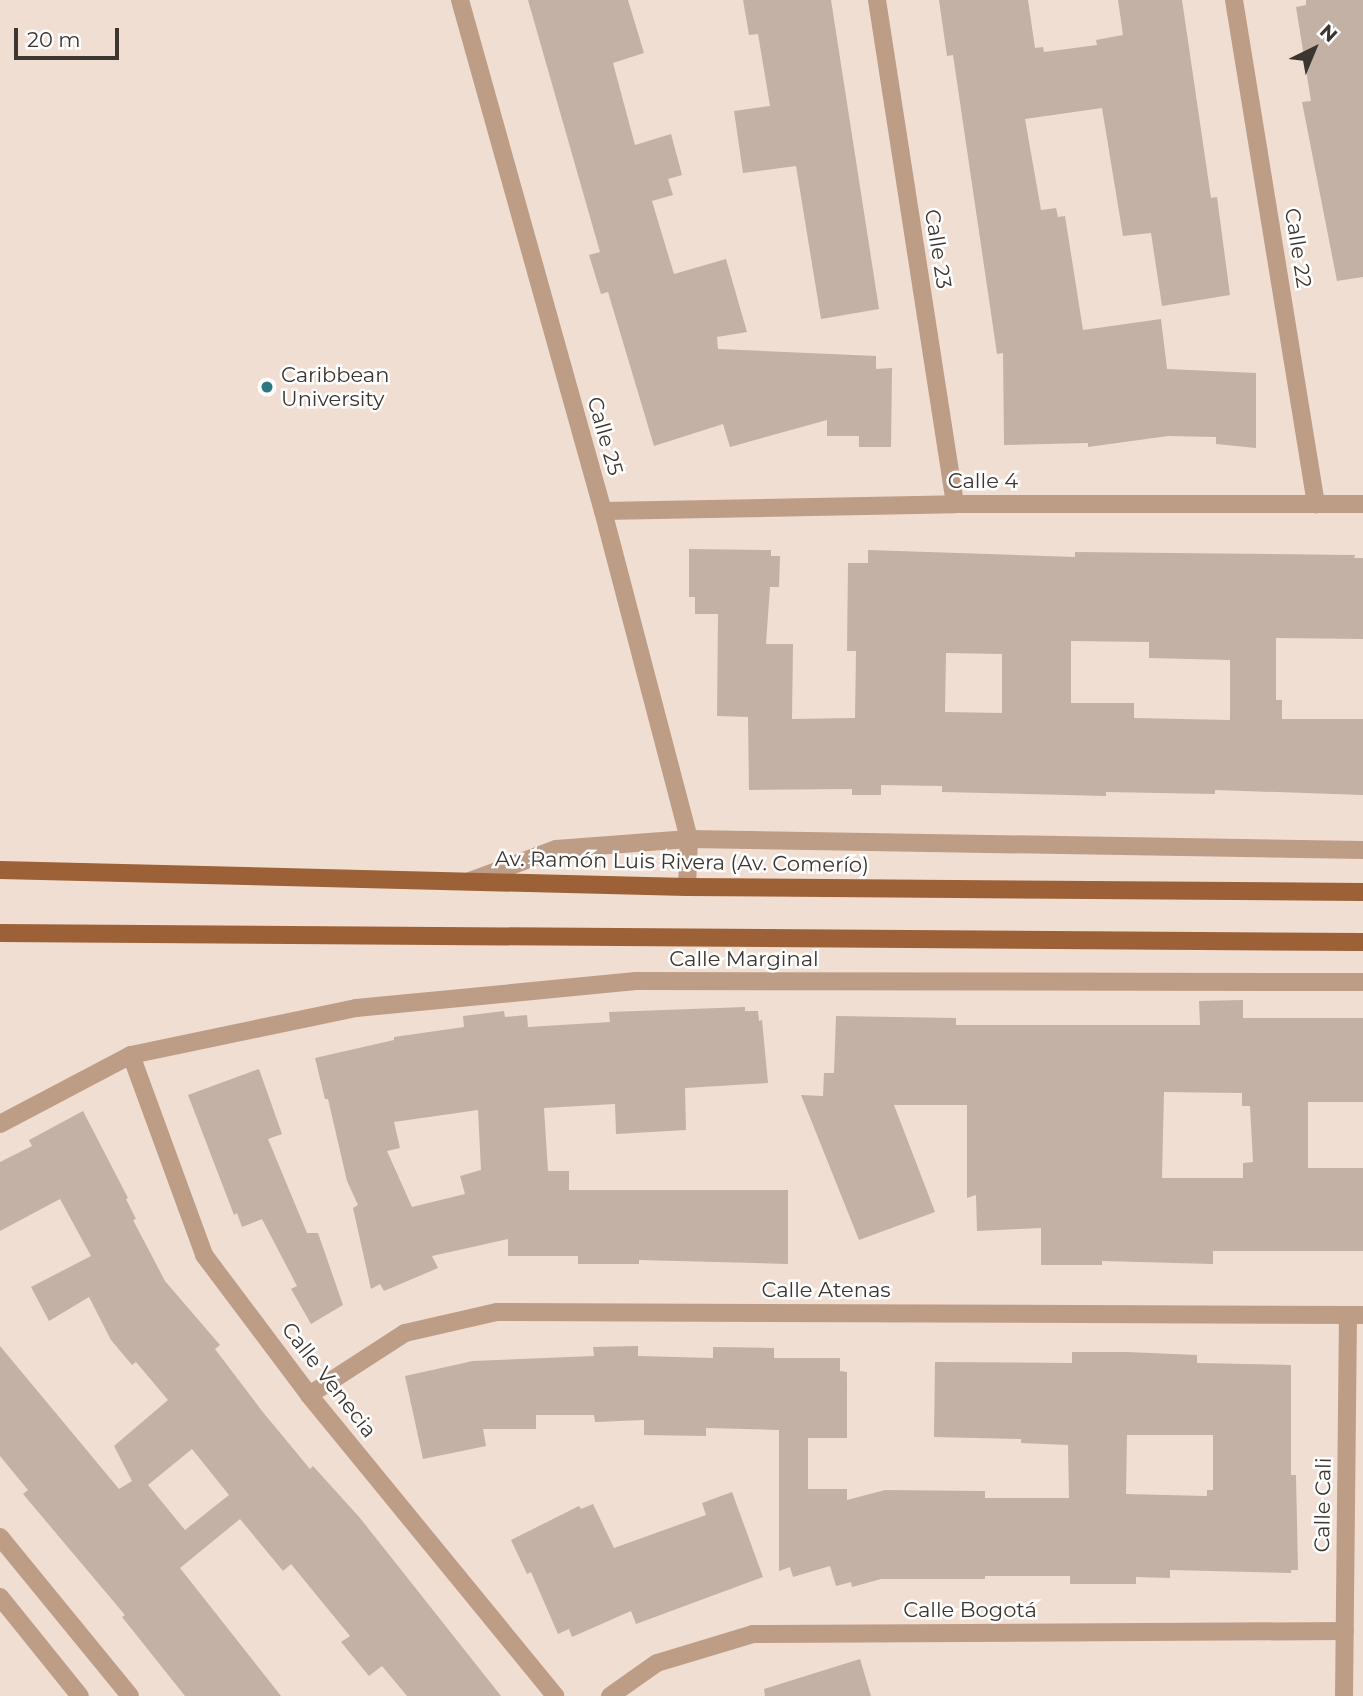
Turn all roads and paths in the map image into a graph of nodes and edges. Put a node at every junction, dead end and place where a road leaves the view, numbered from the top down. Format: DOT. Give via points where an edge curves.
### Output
graph roads {
  1 [pos="460,0"];
  2 [pos="877,0"];
  3 [pos="1234,0"];
  4 [pos="1316,503"];
  5 [pos="955,504"];
  6 [pos="1363,504"];
  7 [pos="603,511"];
  8 [pos="689,839"];
  9 [pos="1363,850"];
  10 [pos="0,870"];
  11 [pos="469,881"];
  12 [pos="687,887"];
  13 [pos="1363,892"];
  14 [pos="0,933"];
  15 [pos="1363,942"];
  16 [pos="1363,982"];
  17 [pos="131,1055"];
  18 [pos="0,1124"];
  19 [pos="1356,1315"];
  20 [pos="309,1395"];
  21 [pos="0,1537"];
  22 [pos="0,1597"];
  23 [pos="1345,1631"];
  24 [pos="80,1696"];
  25 [pos="130,1696"];
  26 [pos="555,1696"];
  27 [pos="610,1696"];
  28 [pos="1344,1696"];
  1 -- 7 [label="street, Calle 25"];
  2 -- 5 [label="street, Calle 23"];
  3 -- 4 [label="street, Calle 22"];
  4 -- 5 [label="street, Calle 4"];
  4 -- 6 [label="street, Calle 4"];
  5 -- 7 [label="street, Calle 4"];
  7 -- 8 [label="street, Calle 25"];
  8 -- 9 [label="street"];
  8 -- 11 [label="street" via="556,849"];
  8 -- 12 [label="street, Calle 25"];
  10 -- 11 [label="main road, Av. Ramón Luis Rivera (Av. Comerío)"];
  11 -- 12 [label="main road, Av. Ramón Luis Rivera (Av. Comerío)"];
  12 -- 13 [label="main road, Av. Ramón Luis Rivera (Av. Comerío)"];
  14 -- 15 [label="main road"];
  16 -- 17 [label="street, Calle Marginal" via="636,981 356,1008"];
  17 -- 18 [label="street, Calle Marginal"];
  17 -- 20 [label="street, Calle Venecia" via="204,1255"];
  19 -- 20 [label="street, Calle Atenas" via="497,1312 405,1333"];
  19 -- 23 [label="street, Calle Cali"];
  20 -- 26 [label="street, Calle Venecia"];
  21 -- 25 [label="street"];
  22 -- 24 [label="street"];
  23 -- 27 [label="street, Calle Bogotá" via="753,1634 657,1663"];
  23 -- 28 [label="street, Calle Cali"];
}
